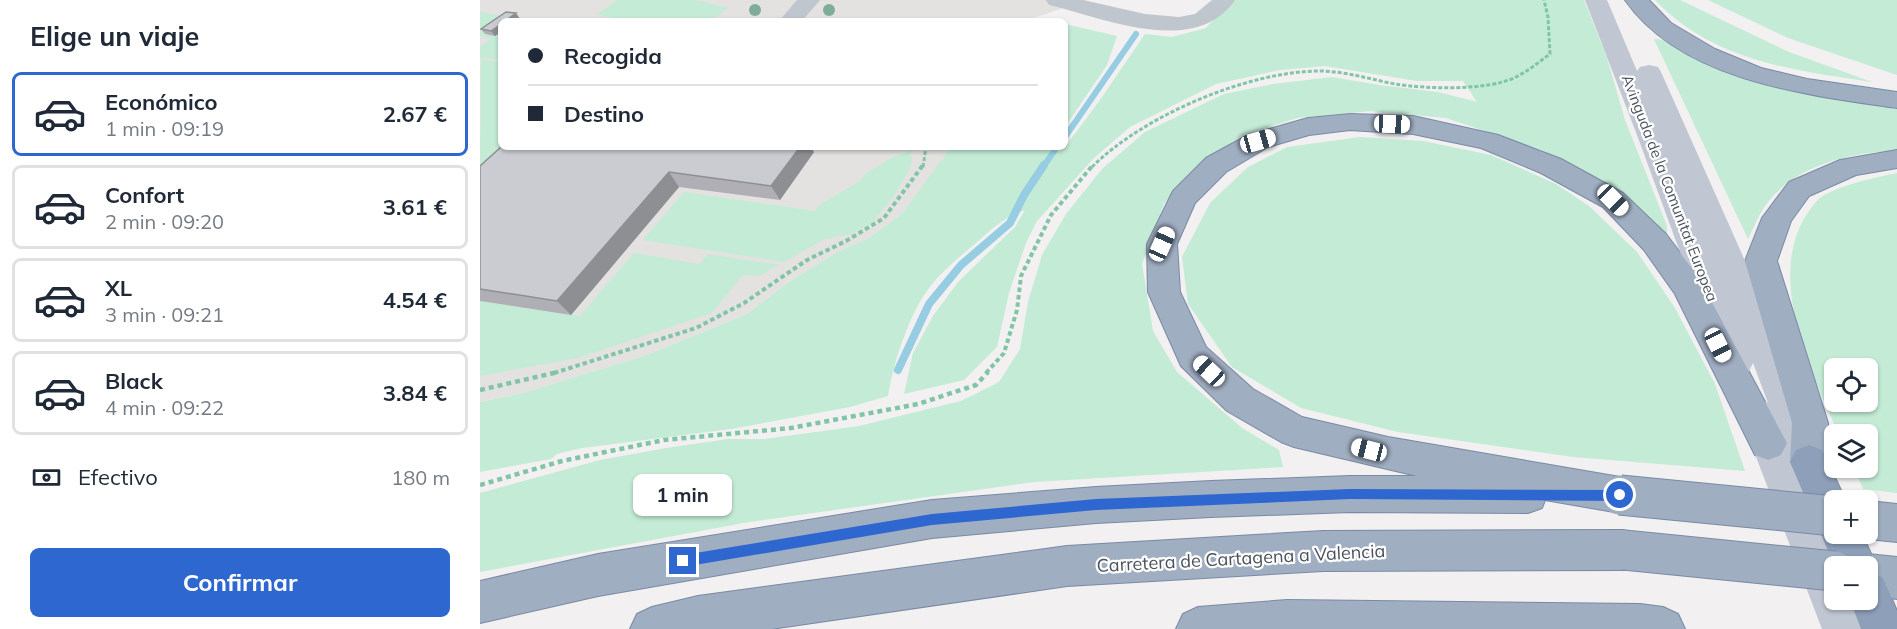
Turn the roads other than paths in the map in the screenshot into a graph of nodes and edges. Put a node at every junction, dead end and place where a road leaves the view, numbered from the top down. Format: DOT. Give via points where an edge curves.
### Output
graph roads {
  1 [pos="809,0"];
  2 [pos="1057,0"];
  3 [pos="1224,0"];
  4 [pos="1596,0"];
  5 [pos="1618,0"];
  6 [pos="1636,0"];
  7 [pos="793,18"];
  8 [pos="1897,100"];
  9 [pos="1897,159"];
  10 [pos="1768,443"];
  11 [pos="1809,462"];
  12 [pos="1620,495"];
  13 [pos="1824,496"];
  14 [pos="1824,517"];
  15 [pos="1878,521"];
  16 [pos="1897,523"];
  17 [pos="1824,570"];
  18 [pos="1878,576"];
  19 [pos="1897,578"];
  20 [pos="480,602"];
  21 [pos="1875,610"];
  22 [pos="1652,628"];
  23 [pos="652,629"];
  24 [pos="1198,629"];
  25 [pos="1844,629"];
  26 [pos="1883,629"];
  1 -- 7 [label="street"];
  2 -- 3 [label="street" via="1172,24 1196,22"];
  4 -- 10 [label="main road, Avinguda de la Comunitat Europea"];
  5 -- 11 [label="main road" via="1727,254"];
  6 -- 8 [label="highway" via="1663,28 1706,54 1753,74 1807,87"];
  9 -- 11 [label="highway" via="1850,167 1799,189 1777,218 1761,261 1810,423"];
  10 -- 12 [label="highway" via="1689,287 1655,242 1613,200 1551,166 1488,141 1413,125 1350,122 1308,127 1258,141 1216,165 1183,198 1162,244 1164,292 1193,356 1240,400 1294,431 1388,454"];
  10 -- 25 [label="main road, Avinguda de la Comunitat Europea"];
  11 -- 13 [label="highway"];
  12 -- 14 [label="highway, bridge"];
  12 -- 20 [label="highway" via="1350,494 1096,505 932,519 597,575"];
  15 -- 16 [label="highway"];
  17 -- 23 [label="highway, Carretera de Cartagena a Valencia, bridge" via="1624,550 1323,551 1067,566 698,618"];
  18 -- 19 [label="highway"];
  21 -- 26 [label="highway"];
  22 -- 24 [label="highway" via="1287,622"];
}
